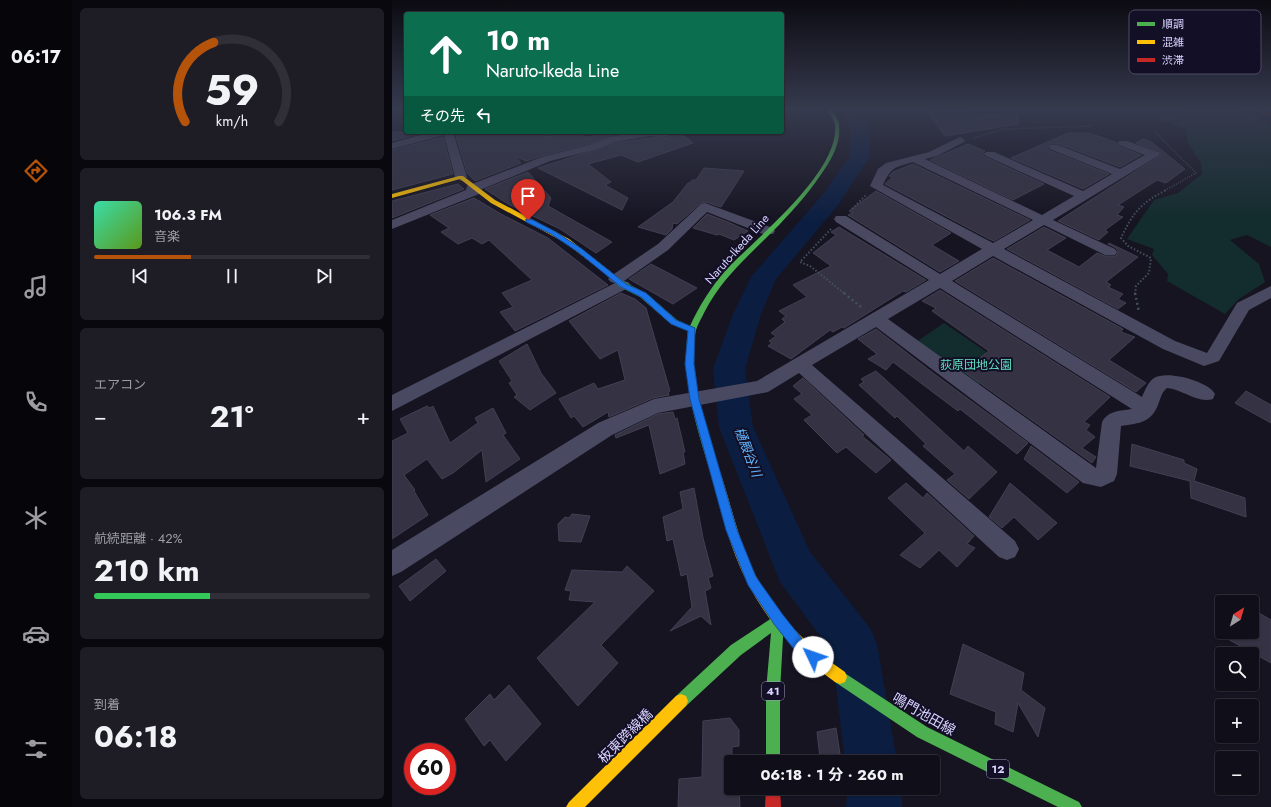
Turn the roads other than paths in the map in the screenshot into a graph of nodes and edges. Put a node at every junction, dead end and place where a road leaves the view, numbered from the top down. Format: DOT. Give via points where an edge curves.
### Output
graph roads {
  1 [pos="452,147"];
  2 [pos="594,147"];
  3 [pos="834,147"];
  4 [pos="947,147"];
  5 [pos="1133,147"];
  6 [pos="1054,148"];
  7 [pos="990,154"];
  8 [pos="915,159"];
  9 [pos="1122,174"];
  10 [pos="461,177"];
  11 [pos="473,190"];
  12 [pos="392,196"];
  13 [pos="1084,196"];
  14 [pos="841,219"];
  15 [pos="1043,220"];
  16 [pos="392,225"];
  17 [pos="768,231"];
  18 [pos="994,248"];
  19 [pos="1110,252"];
  20 [pos="939,281"];
  21 [pos="619,282"];
  22 [pos="1271,291"];
  23 [pos="875,318"];
  24 [pos="692,330"];
  25 [pos="800,364"];
  26 [pos="1206,394"];
  27 [pos="703,397"];
  28 [pos="392,404"];
  29 [pos="1147,409"];
  30 [pos="1007,548"];
  31 [pos="392,564"];
  32 [pos="778,620"];
  33 [pos="773,755"];
  34 [pos="773,795"];
  35 [pos="574,807"];
  36 [pos="773,807"];
  37 [pos="1074,807"];
  1 -- 10 [label="street"];
  2 -- 11 [label="street" via="546,159"];
  3 -- 17 [label="main road, Naruto-Ikeda Line / 12" via="830,159 813,184"];
  4 -- 8 [label="street"];
  5 -- 9 [label="street" via="1154,154"];
  6 -- 9 [label="street"];
  7 -- 13 [label="street"];
  8 -- 15 [label="street"];
  8 -- 18 [label="street" via="884,169 876,186"];
  9 -- 13 [label="street"];
  10 -- 11 [label="main road"];
  10 -- 12 [label="main road"];
  11 -- 16 [label="street"];
  11 -- 21 [label="main road" via="580,250"];
  13 -- 15 [label="street"];
  14 -- 20 [label="street"];
  15 -- 18 [label="street"];
  15 -- 19 [label="street"];
  17 -- 21 [label="street" via="705,207 689,226"];
  17 -- 24 [label="main road, Naruto-Ikeda Line / 12" via="725,276 705,303"];
  18 -- 20 [label="street"];
  18 -- 22 [label="street" via="1186,353 1204,360 1213,357 1243,307"];
  20 -- 23 [label="street"];
  20 -- 29 [label="street"];
  21 -- 24 [label="main road" via="643,295 674,322"];
  21 -- 28 [label="street"];
  23 -- 25 [label="street"];
  23 -- 29 [label="street" via="1091,476 1101,478 1106,474 1112,422 1118,418 1136,417"];
  24 -- 27 [label="main road, Naruto-Ikeda Line / 12" via="690,364"];
  25 -- 27 [label="street" via="761,387"];
  25 -- 30 [label="street"];
  26 -- 29 [label="street" via="1172,381 1163,382 1157,386"];
  27 -- 31 [label="street" via="654,406 605,429"];
  27 -- 32 [label="main road, Naruto-Ikeda Line / 12" via="732,530 752,580"];
  32 -- 33 [label="main road, 41" via="773,691"];
  32 -- 35 [label="main road, 板東跨線橋" via="736,650 696,686"];
  32 -- 37 [label="main road, 鳴門池田線 / 12" via="802,648 836,675 922,732"];
  34 -- 36 [label="main road"];
}
